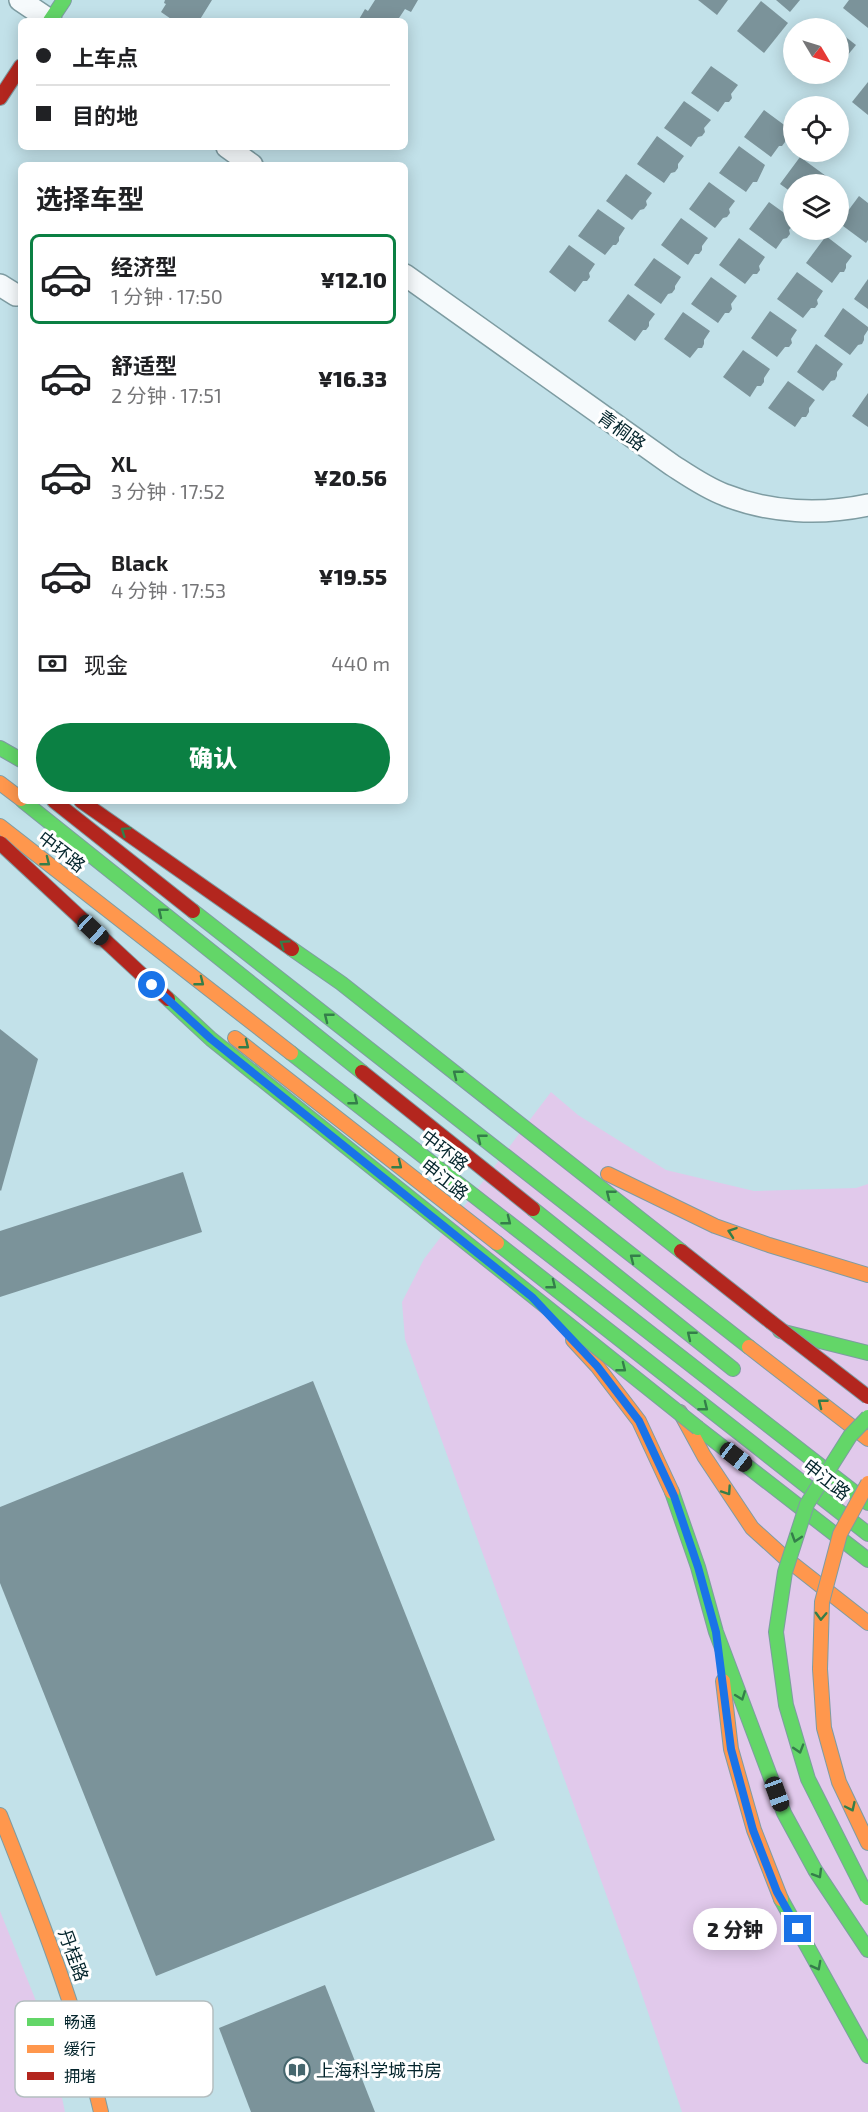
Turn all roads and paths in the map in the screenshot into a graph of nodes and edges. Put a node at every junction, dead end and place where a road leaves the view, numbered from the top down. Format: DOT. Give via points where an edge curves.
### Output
graph roads {
  1 [pos="20,0"];
  2 [pos="64,0"];
  3 [pos="46,16"];
  4 [pos="17,60"];
  5 [pos="0,74"];
  6 [pos="0,98"];
  7 [pos="231,150"];
  8 [pos="248,162"];
  9 [pos="408,276"];
  10 [pos="868,506"];
  11 [pos="0,748"];
  12 [pos="18,758"];
  13 [pos="0,759"];
  14 [pos="18,773"];
  15 [pos="0,783"];
  16 [pos="18,797"];
  17 [pos="27,804"];
  18 [pos="58,804"];
  19 [pos="85,804"];
  20 [pos="0,826"];
  21 [pos="0,843"];
  22 [pos="0,854"];
  23 [pos="198,1009"];
  24 [pos="226,1031"];
  25 [pos="525,1126"];
  26 [pos="769,1245"];
  27 [pos="846,1254"];
  28 [pos="654,1274"];
  29 [pos="868,1275"];
  30 [pos="532,1297"];
  31 [pos="733,1317"];
  32 [pos="751,1324"];
  33 [pos="868,1353"];
  34 [pos="656,1368"];
  35 [pos="746,1379"];
  36 [pos="868,1397"];
  37 [pos="868,1417"];
  38 [pos="868,1439"];
  39 [pos="831,1447"];
  40 [pos="859,1469"];
  41 [pos="868,1483"];
  42 [pos="868,1503"];
  43 [pos="868,1534"];
  44 [pos="868,1560"];
  45 [pos="868,1623"];
  46 [pos="716,1632"];
  47 [pos="0,1815"];
  48 [pos="0,1841"];
  49 [pos="868,1843"];
  50 [pos="868,1898"];
  51 [pos="868,1950"];
  52 [pos="61,2001"];
  53 [pos="71,2001"];
  54 [pos="868,2056"];
  55 [pos="86,2097"];
  56 [pos="98,2097"];
  57 [pos="90,2112"];
  58 [pos="101,2112"];
  1 -- 3 [label="street"];
  2 -- 3 [label="main road"];
  4 -- 5 [label="main road"];
  4 -- 6 [label="main road"];
  7 -- 8 [label="street"];
  9 -- 10 [label="street, 青桐路" via="700,483 745,502 784,510"];
  11 -- 12 [label="main road"];
  13 -- 14 [label="main road"];
  15 -- 16 [label="main road, 中环路"];
  35 -- 17 [label="main road, 中环路, one-way"];
  28 -- 18 [label="main road, one-way"];
  25 -- 19 [label="main road, one-way" via="340,983"];
  20 -- 42 [label="main road, 中环路, one-way, bridge"];
  21 -- 30 [label="main road, bridge" via="211,1039"];
  22 -- 23 [label="main road"];
  24 -- 34 [label="main road, 申江路, one-way"];
  26 -- 25 [label="main road, one-way" via="662,1202"];
  36 -- 25 [label="main road, one-way, bridge"];
  26 -- 27 [label="main road"];
  26 -- 29 [label="main road"];
  28 -- 31 [label="main road" via="705,1307"];
  38 -- 28 [label="main road, one-way"];
  30 -- 44 [label="main road, one-way, bridge"];
  30 -- 46 [label="main road, bridge" via="597,1366 639,1421 674,1496"];
  32 -- 33 [label="main road"];
  34 -- 43 [label="main road, 申江路, one-way"];
  34 -- 45 [label="main road, one-way" via="704,1456 753,1528"];
  37 -- 50 [label="main road, one-way, bridge" via="850,1436 807,1504 785,1572 776,1632 786,1705 808,1779"];
  39 -- 40 [label="main road"];
  41 -- 49 [label="main road, one-way, bridge" via="840,1534 822,1602 820,1669 824,1728 839,1782"];
  46 -- 51 [label="main road, one-way" via="784,1813 815,1870"];
  46 -- 54 [label="main road, one-way" via="731,1749 753,1830 777,1892"];
  47 -- 53 [label="main road, 丹桂路"];
  48 -- 52 [label="main road, 丹桂路"];
  55 -- 57 [label="main road, 丹桂路"];
  56 -- 58 [label="main road, 丹桂路"];
}
